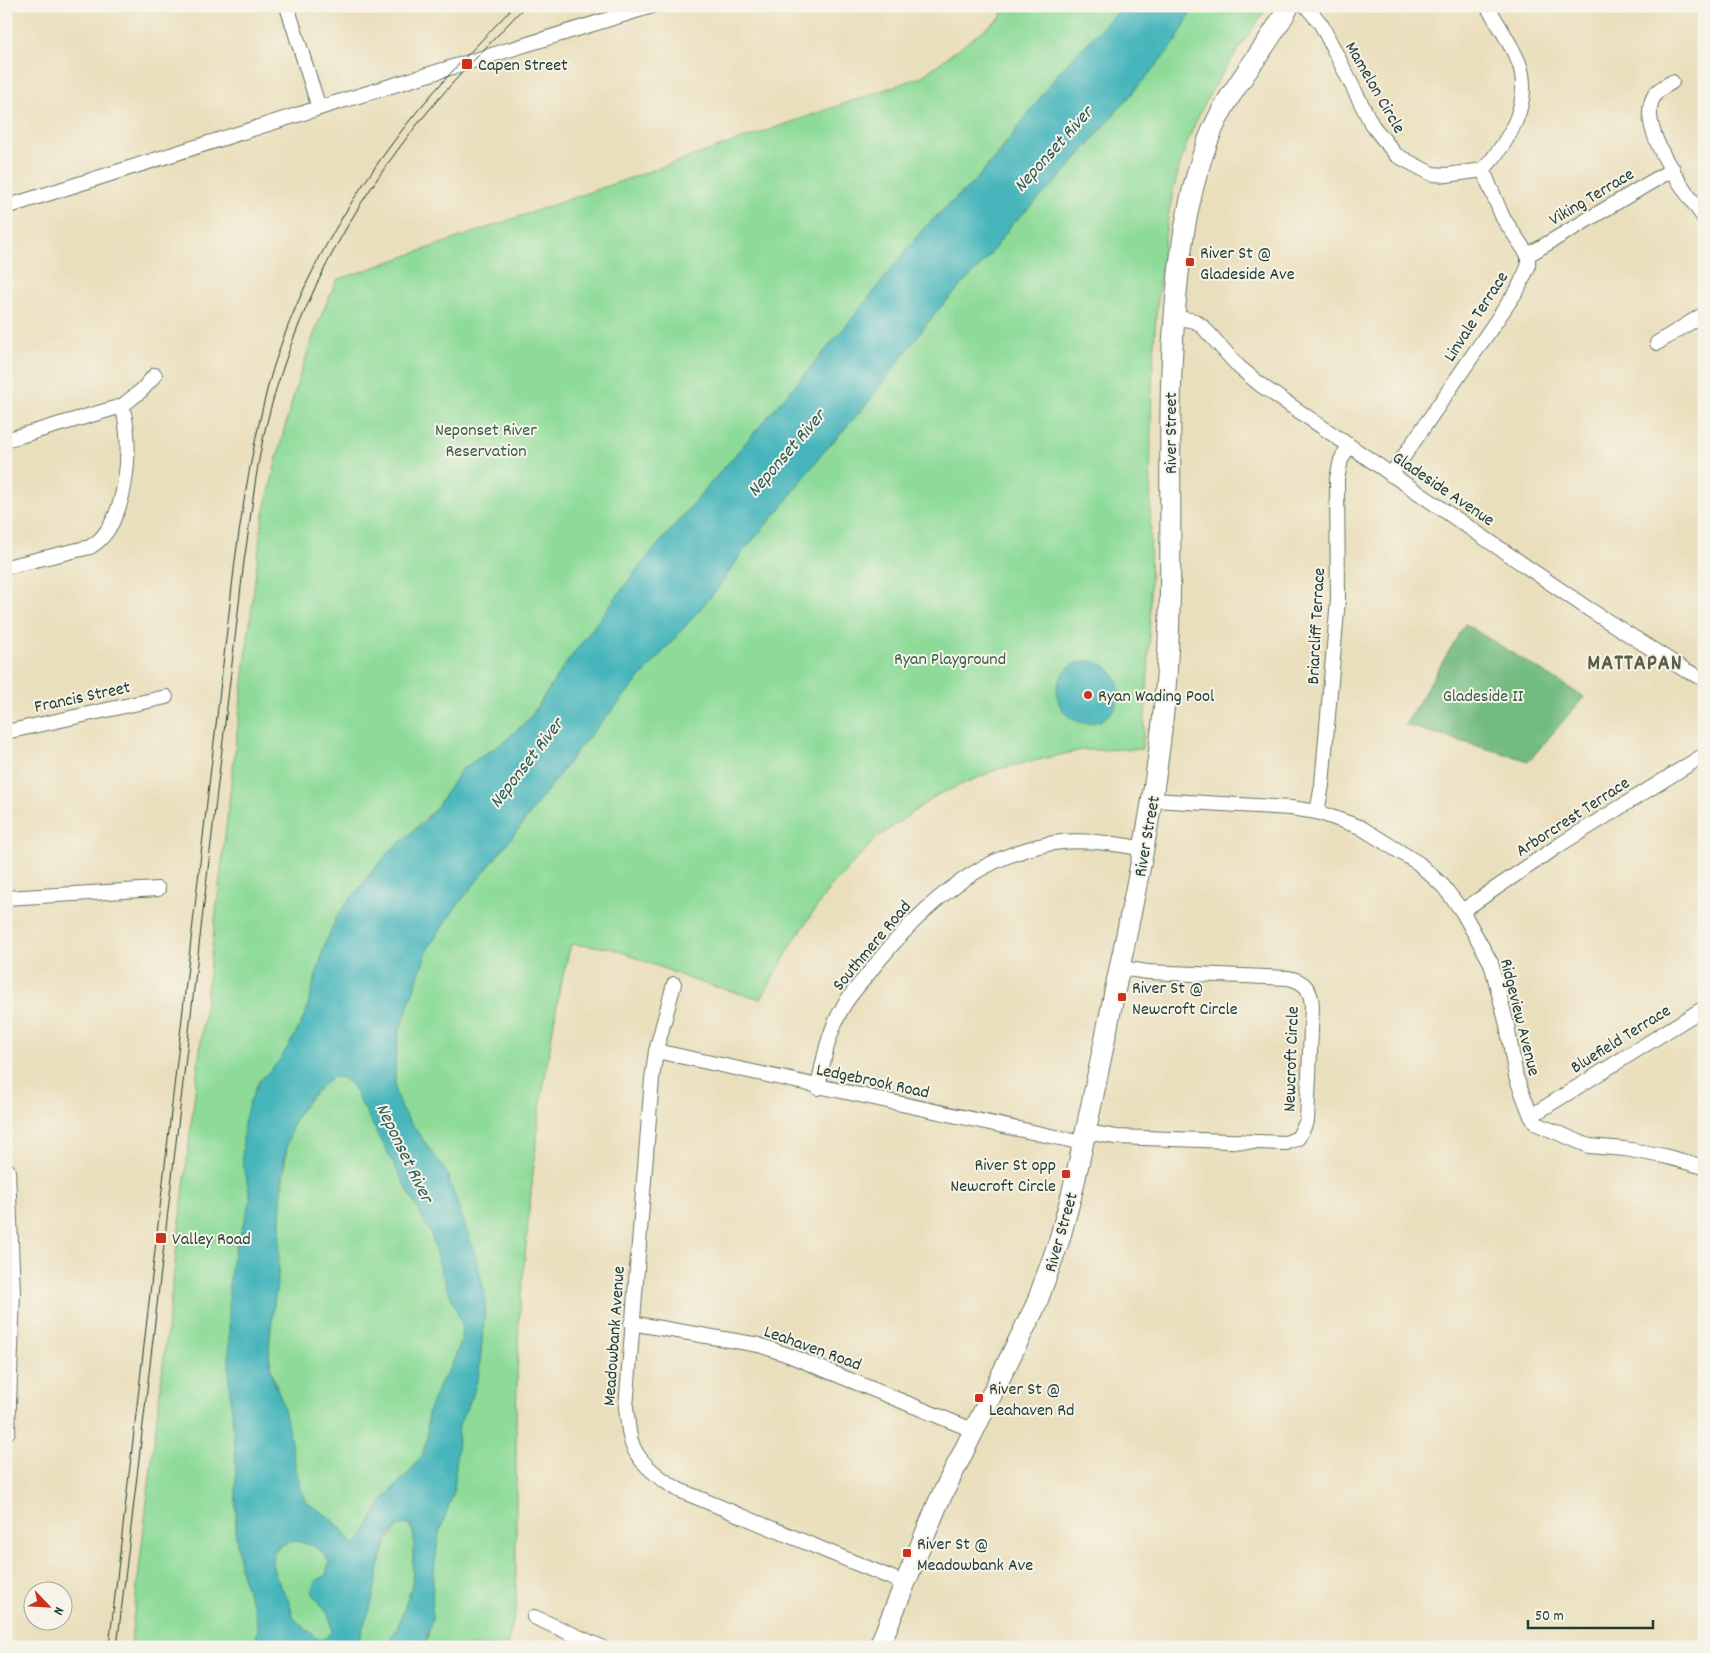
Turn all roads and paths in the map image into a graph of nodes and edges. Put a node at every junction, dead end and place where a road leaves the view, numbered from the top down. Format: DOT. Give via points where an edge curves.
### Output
graph roads {
  1 [pos="287,6"];
  2 [pos="652,6"];
  3 [pos="1288,6"];
  4 [pos="1306,6"];
  5 [pos="1487,6"];
  6 [pos="1672,82"];
  7 [pos="319,108"];
  8 [pos="1673,169"];
  9 [pos="1483,170"];
  10 [pos="6,207"];
  11 [pos="1704,218"];
  12 [pos="1528,255"];
  13 [pos="1704,314"];
  14 [pos="1174,317"];
  15 [pos="1656,343"];
  16 [pos="155,374"];
  17 [pos="122,406"];
  18 [pos="6,440"];
  19 [pos="1349,445"];
  20 [pos="1391,475"];
  21 [pos="6,567"];
  22 [pos="1704,679"];
  23 [pos="166,697"];
  24 [pos="6,732"];
  25 [pos="1704,755"];
  26 [pos="1153,800"];
  27 [pos="1318,812"];
  28 [pos="1144,849"];
  29 [pos="158,889"];
  30 [pos="6,898"];
  31 [pos="1462,911"];
  32 [pos="1120,968"];
  33 [pos="674,984"];
  34 [pos="1704,1008"];
  35 [pos="656,1051"];
  36 [pos="818,1088"];
  37 [pos="1531,1116"];
  38 [pos="1084,1137"];
  39 [pos="1704,1167"];
  40 [pos="6,1171"];
  41 [pos="632,1323"];
  42 [pos="7,1391"];
  43 [pos="6,1431"];
  44 [pos="975,1431"];
  45 [pos="904,1583"];
  46 [pos="534,1618"];
  47 [pos="601,1647"];
  48 [pos="879,1647"];
  1 -- 7 [label="street"];
  2 -- 7 [label="street"];
  3 -- 14 [label="main road, River Street" via="1225,104 1209,136 1186,219"];
  4 -- 9 [label="street, Mamelon Circle" via="1321,24 1372,125 1396,155 1432,174"];
  5 -- 9 [label="street" via="1519,63 1523,83 1520,109 1508,139"];
  6 -- 8 [label="street" via="1657,92 1649,113 1651,130"];
  7 -- 10 [label="street"];
  8 -- 11 [label="street"];
  8 -- 12 [label="street, Viking Terrace"];
  9 -- 12 [label="street" via="1503,218"];
  12 -- 20 [label="street, Linvale Terrace" via="1528,267 1518,289"];
  13 -- 15 [label="street"];
  14 -- 19 [label="street, Gladeside Avenue" via="1195,321 1250,377"];
  14 -- 26 [label="main road, River Street" via="1169,394 1170,628"];
  16 -- 17 [label="street"];
  17 -- 18 [label="street"];
  17 -- 21 [label="street" via="127,431 126,464 120,504 106,534 90,547"];
  19 -- 20 [label="street, Gladeside Avenue"];
  19 -- 27 [label="street, Briarcliff Terrace" via="1341,460 1337,479 1337,618"];
  20 -- 22 [label="street, Gladeside Avenue" via="1587,608"];
  23 -- 24 [label="street, Francis Street"];
  25 -- 31 [label="street, Arborcrest Terrace" via="1561,844"];
  26 -- 27 [label="street, Ridgeview Avenue"];
  26 -- 28 [label="main road, River Street"];
  27 -- 31 [label="street, Ridgeview Avenue" via="1360,827 1418,863 1443,886"];
  28 -- 32 [label="main road, River Street"];
  28 -- 36 [label="street, Southmere Road" via="1084,841 1042,845 986,867 942,895 900,934 844,1005 825,1051"];
  29 -- 30 [label="street"];
  31 -- 37 [label="street, Ridgeview Avenue" via="1491,963 1516,1077"];
  32 -- 38 [label="main road, River Street"];
  32 -- 38 [label="street, Newcroft Circle" via="1288,978 1301,982 1310,992 1312,1006 1306,1121 1298,1138 1286,1143"];
  33 -- 35 [label="street, Meadowbank Avenue"];
  34 -- 37 [label="street, Bluefield Terrace"];
  35 -- 36 [label="street, Ledgebrook Road"];
  35 -- 41 [label="street, Meadowbank Avenue" via="647,1121"];
  36 -- 38 [label="street, Ledgebrook Road"];
  37 -- 39 [label="street" via="1537,1124 1589,1146 1664,1156"];
  38 -- 44 [label="main road, River Street" via="1065,1220 1044,1284 1028,1324"];
  40 -- 42 [label="street" via="11,1267"];
  41 -- 44 [label="street, Leahaven Road" via="759,1346 791,1356"];
  41 -- 45 [label="street, Meadowbank Avenue" via="626,1408 632,1444 663,1481"];
  42 -- 43 [label="street"];
  44 -- 45 [label="main road, River Street" via="938,1503"];
  45 -- 48 [label="main road, River Street"];
  46 -- 47 [label="street"];
}
